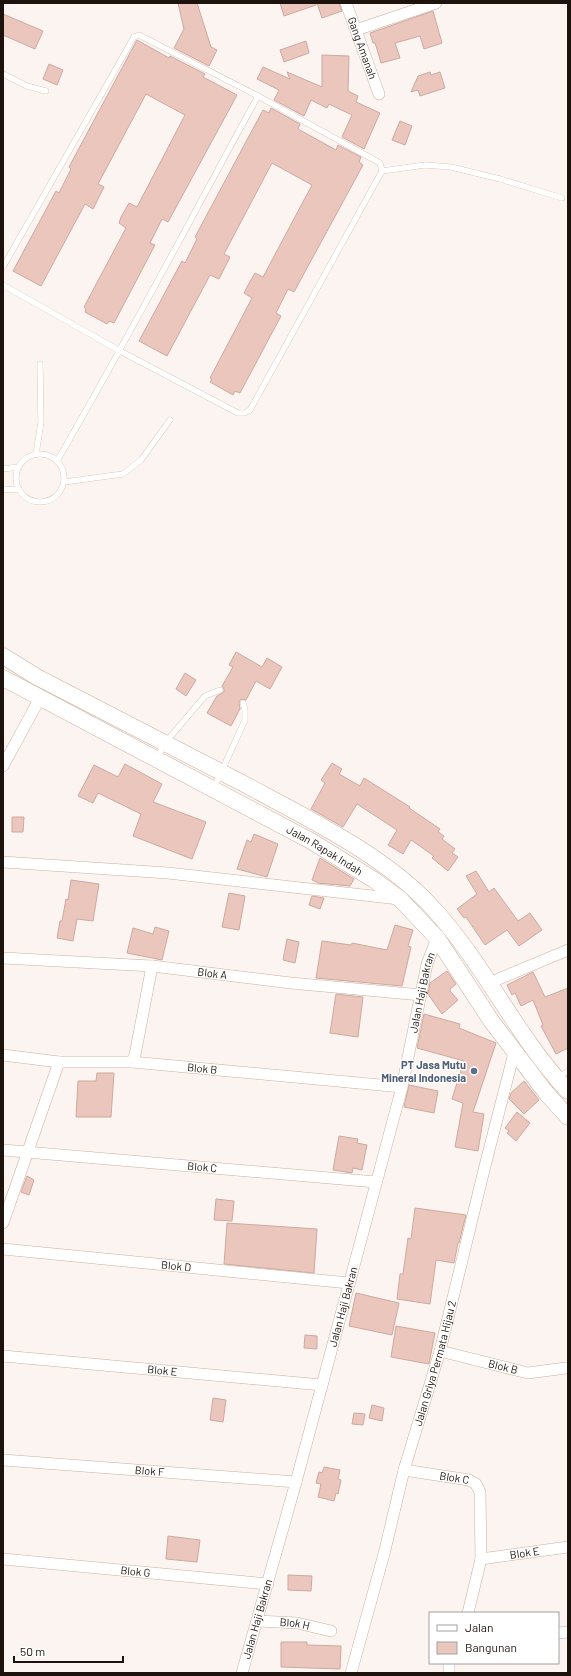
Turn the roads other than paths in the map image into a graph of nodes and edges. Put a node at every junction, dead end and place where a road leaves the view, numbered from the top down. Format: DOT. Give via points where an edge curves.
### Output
graph roads {
  1 [pos="346,3"];
  2 [pos="436,3"];
  3 [pos="356,30"];
  4 [pos="3,74"];
  5 [pos="46,91"];
  6 [pos="379,94"];
  7 [pos="258,96"];
  8 [pos="382,171"];
  9 [pos="562,198"];
  10 [pos="3,267"];
  11 [pos="3,285"];
  12 [pos="120,351"];
  13 [pos="40,364"];
  14 [pos="170,420"];
  15 [pos="36,454"];
  16 [pos="57,461"];
  17 [pos="19,467"];
  18 [pos="3,468"];
  19 [pos="64,482"];
  20 [pos="19,489"];
  21 [pos="3,490"];
  22 [pos="3,656"];
  23 [pos="3,678"];
  24 [pos="220,690"];
  25 [pos="40,698"];
  26 [pos="243,703"];
  27 [pos="165,743"];
  28 [pos="156,760"];
  29 [pos="3,766"];
  30 [pos="221,772"];
  31 [pos="213,791"];
  32 [pos="3,862"];
  33 [pos="400,899"];
  34 [pos="437,938"];
  35 [pos="568,950"];
  36 [pos="3,958"];
  37 [pos="152,966"];
  38 [pos="489,983"];
  39 [pos="421,995"];
  40 [pos="514,1053"];
  41 [pos="3,1055"];
  42 [pos="59,1062"];
  43 [pos="132,1062"];
  44 [pos="562,1075"];
  45 [pos="402,1087"];
  46 [pos="568,1091"];
  47 [pos="568,1117"];
  48 [pos="3,1150"];
  49 [pos="28,1152"];
  50 [pos="376,1182"];
  51 [pos="3,1223"];
  52 [pos="3,1249"];
  53 [pos="349,1283"];
  54 [pos="440,1351"];
  55 [pos="3,1356"];
  56 [pos="566,1368"];
  57 [pos="322,1385"];
  58 [pos="3,1460"];
  59 [pos="404,1470"];
  60 [pos="296,1482"];
  61 [pos="568,1547"];
  62 [pos="3,1559"];
  63 [pos="481,1559"];
  64 [pos="268,1584"];
  65 [pos="468,1612"];
  66 [pos="257,1621"];
  67 [pos="331,1631"];
  68 [pos="242,1673"];
  69 [pos="351,1673"];
  1 -- 3 [label="street, Gang Amanah"];
  2 -- 3 [label="street"];
  3 -- 6 [label="street, Gang Amanah"];
  4 -- 5 [label="lane" via="26,86"];
  7 -- 8 [label="lane" via="380,163"];
  7 -- 10 [label="lane" via="145,37 134,37"];
  7 -- 12 [label="lane"];
  8 -- 9 [label="lane" via="425,165 450,166"];
  8 -- 12 [label="lane" via="250,410 238,413"];
  11 -- 12 [label="lane"];
  12 -- 16 [label="lane"];
  13 -- 15 [label="lane" via="41,422"];
  14 -- 19 [label="lane" via="141,460 123,474"];
  15 -- 16 [label="lane" via="51,456"];
  15 -- 17 [label="lane" via="29,456"];
  16 -- 19 [label="lane" via="64,474"];
  17 -- 18 [label="lane"];
  17 -- 20 [label="lane"];
  19 -- 20 [label="lane" via="57,495 44,502 30,499"];
  20 -- 21 [label="lane"];
  22 -- 27 [label="main road, Jalan Rapak Indah" via="37,677"];
  23 -- 25 [label="main road, Jalan Rapak Indah"];
  24 -- 27 [label="lane" via="205,696"];
  25 -- 28 [label="main road, Jalan Rapak Indah"];
  25 -- 29 [label="street"];
  26 -- 30 [label="lane" via="246,710 245,720"];
  27 -- 28 [label="lane"];
  27 -- 30 [label="main road, Jalan Rapak Indah"];
  28 -- 31 [label="main road, Jalan Rapak Indah"];
  30 -- 31 [label="lane"];
  30 -- 38 [label="main road, Jalan Rapak Indah" via="315,822 382,864 429,904"];
  31 -- 33 [label="main road, Jalan Rapak Indah" via="311,841"];
  32 -- 33 [label="street" via="168,873"];
  33 -- 34 [label="main road, Jalan Rapak Indah"];
  34 -- 39 [label="street, Jalan Haji Bakran" via="427,964"];
  34 -- 40 [label="main road, Jalan Rapak Indah"];
  35 -- 38 [label="street"];
  36 -- 37 [label="street, Blok A"];
  37 -- 39 [label="street, Blok A" via="291,983"];
  37 -- 43 [label="street"];
  38 -- 44 [label="main road, Jalan Rapak Indah" via="518,1027"];
  39 -- 45 [label="street, Jalan Haji Bakran"];
  40 -- 47 [label="main road, Jalan Rapak Indah"];
  40 -- 54 [label="street, Jalan Griya Permata Hijau 2"];
  41 -- 42 [label="street, Blok B"];
  42 -- 43 [label="street, Blok B"];
  42 -- 49 [label="street"];
  43 -- 45 [label="street, Blok B"];
  44 -- 46 [label="main road, Jalan Rapak Indah"];
  45 -- 50 [label="street, Jalan Haji Bakran"];
  48 -- 49 [label="street, Blok C"];
  49 -- 50 [label="street, Blok C"];
  49 -- 51 [label="street"];
  50 -- 53 [label="street, Jalan Haji Bakran"];
  52 -- 53 [label="street, Blok D"];
  53 -- 57 [label="street, Jalan Haji Bakran"];
  54 -- 56 [label="street, Blok B" via="528,1373"];
  54 -- 59 [label="street, Jalan Griya Permata Hijau 2"];
  55 -- 57 [label="street, Blok E"];
  57 -- 60 [label="street, Jalan Haji Bakran"];
  58 -- 60 [label="street, Blok F"];
  59 -- 63 [label="street, Blok C" via="469,1480 476,1484 480,1492"];
  59 -- 69 [label="street, Jalan Griya Permata Hijau 2"];
  60 -- 64 [label="street, Jalan Haji Bakran"];
  61 -- 63 [label="street, Blok E"];
  62 -- 64 [label="street, Blok G"];
  63 -- 65 [label="street"];
  64 -- 66 [label="street, Jalan Haji Bakran"];
  66 -- 67 [label="street, Blok H" via="297,1623"];
  66 -- 68 [label="street, Jalan Haji Bakran"];
}
